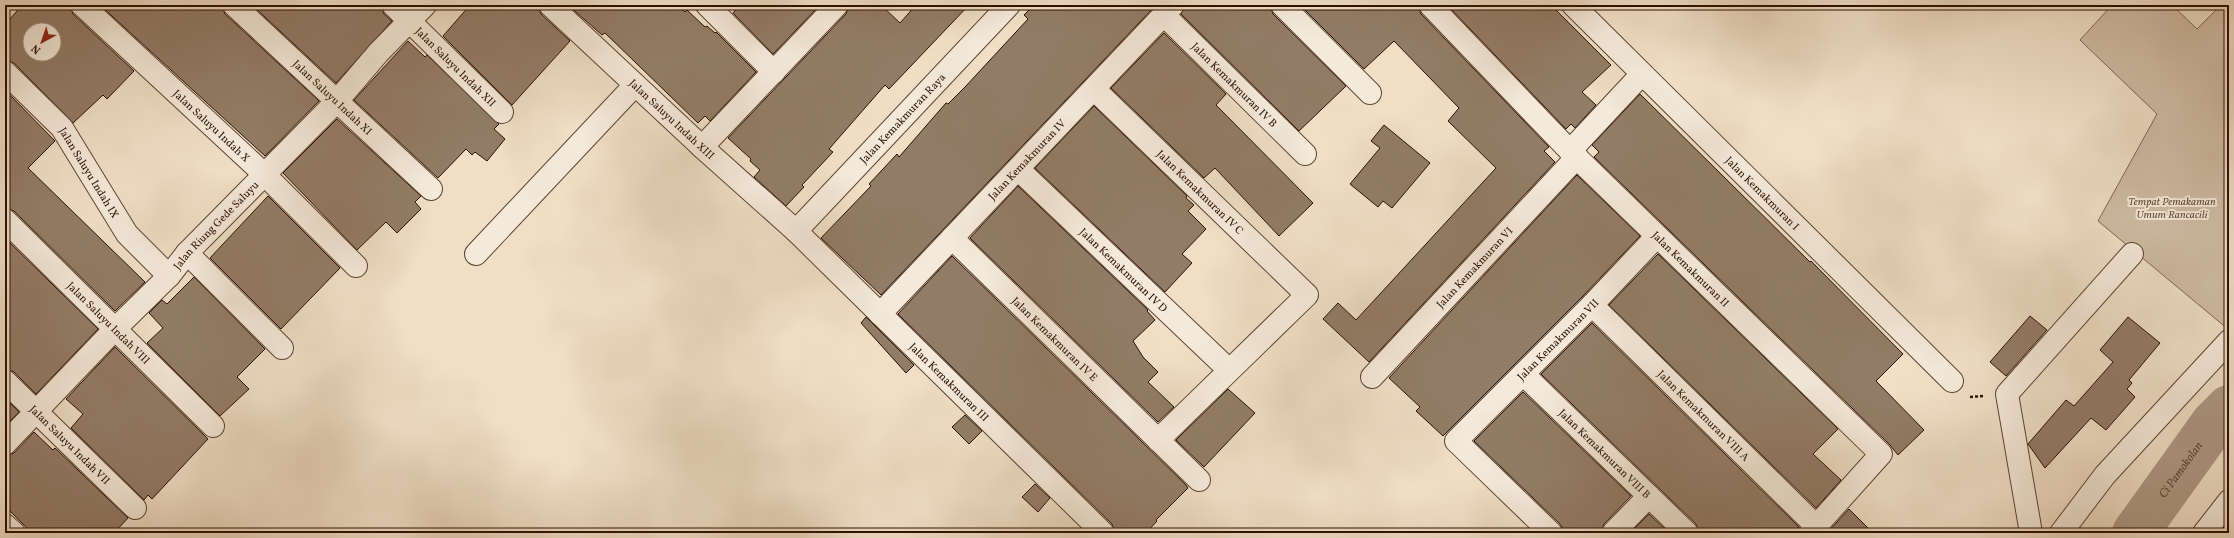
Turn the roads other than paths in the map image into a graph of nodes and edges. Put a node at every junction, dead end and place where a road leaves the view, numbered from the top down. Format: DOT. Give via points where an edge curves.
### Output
graph roads {
  1 [pos="82,5"];
  2 [pos="234,5"];
  3 [pos="393,5"];
  4 [pos="550,5"];
  5 [pos="707,5"];
  6 [pos="837,5"];
  7 [pos="1009,5"];
  8 [pos="1282,5"];
  9 [pos="1430,5"];
  10 [pos="1573,5"];
  11 [pos="1168,10"];
  12 [pos="418,13"];
  13 [pos="5,72"];
  14 [pos="774,72"];
  15 [pos="1641,75"];
  16 [pos="635,85"];
  17 [pos="1094,89"];
  18 [pos="1370,93"];
  19 [pos="337,101"];
  20 [pos="502,112"];
  21 [pos="702,148"];
  22 [pos="1305,154"];
  23 [pos="1573,154"];
  24 [pos="1018,169"];
  25 [pos="264,174"];
  26 [pos="432,189"];
  27 [pos="5,220"];
  28 [pos="796,230"];
  29 [pos="1657,236"];
  30 [pos="952,238"];
  31 [pos="187,253"];
  32 [pos="476,254"];
  33 [pos="2132,254"];
  34 [pos="356,266"];
  35 [pos="170,276"];
  36 [pos="1592,305"];
  37 [pos="880,314"];
  38 [pos="115,329"];
  39 [pos="2229,341"];
  40 [pos="282,348"];
  41 [pos="1229,370"];
  42 [pos="1523,374"];
  43 [pos="1372,377"];
  44 [pos="5,381"];
  45 [pos="1952,381"];
  46 [pos="36,411"];
  47 [pos="213,426"];
  48 [pos="1158,440"];
  49 [pos="5,444"];
  50 [pos="1199,480"];
  51 [pos="1649,496"];
  52 [pos="2229,501"];
  53 [pos="135,508"];
  54 [pos="5,525"];
  55 [pos="1813,530"];
  56 [pos="14,533"];
  57 [pos="1103,533"];
  58 [pos="1551,533"];
  59 [pos="1613,533"];
  60 [pos="1687,533"];
  61 [pos="2031,533"];
  62 [pos="2061,533"];
  63 [pos="2204,533"];
  1 -- 25 [label="street, Jalan Saluyu Indah X"];
  2 -- 19 [label="street, Jalan Saluyu Indah XI"];
  3 -- 12 [label="street, Jalan Saluyu Indah XII"];
  4 -- 16 [label="street, Jalan Saluyu Indah XIII"];
  5 -- 14 [label="street"];
  6 -- 14 [label="street"];
  7 -- 28 [label="street, Jalan Kemakmuran Raya"];
  8 -- 18 [label="street"];
  9 -- 23 [label="street, Jalan Kemakmuran II"];
  10 -- 15 [label="street, Jalan Kemakmuran I"];
  11 -- 17 [label="street, Jalan Kemakmuran IV"];
  11 -- 22 [label="street, Jalan Kemakmuran IV B"];
  12 -- 19 [label="street, Jalan Riung Gede Saluyu" via="379,52"];
  12 -- 20 [label="street, Jalan Saluyu Indah XII"];
  13 -- 35 [label="street, Jalan Saluyu Indah IX" via="62,128 127,234"];
  14 -- 21 [label="street"];
  15 -- 23 [label="street, Jalan Kemakmuran VI"];
  15 -- 45 [label="street, Jalan Kemakmuran I"];
  16 -- 21 [label="street, Jalan Saluyu Indah XIII"];
  16 -- 32 [label="street"];
  17 -- 24 [label="street, Jalan Kemakmuran IV"];
  17 -- 41 [label="street, Jalan Kemakmuran IV C" via="1307,295"];
  19 -- 25 [label="street, Jalan Riung Gede Saluyu"];
  19 -- 26 [label="street, Jalan Saluyu Indah XI"];
  21 -- 28 [label="street, Jalan Saluyu Indah XIII"];
  23 -- 29 [label="street, Jalan Kemakmuran II"];
  23 -- 43 [label="street, Jalan Kemakmuran VI"];
  24 -- 30 [label="street, Jalan Kemakmuran IV"];
  24 -- 41 [label="street, Jalan Kemakmuran IV D"];
  25 -- 31 [label="street, Jalan Riung Gede Saluyu"];
  25 -- 34 [label="street, Jalan Saluyu Indah X"];
  27 -- 38 [label="street, Jalan Saluyu Indah VIII"];
  28 -- 37 [label="street, Jalan Kemakmuran III"];
  29 -- 36 [label="street, Jalan Kemakmuran VII"];
  29 -- 55 [label="street, Jalan Kemakmuran II" via="1881,454"];
  30 -- 37 [label="street, Jalan Kemakmuran IV"];
  30 -- 48 [label="street, Jalan Kemakmuran IV E"];
  31 -- 35 [label="street, Jalan Riung Gede Saluyu"];
  31 -- 40 [label="street"];
  33 -- 61 [label="street" via="2007,394"];
  35 -- 38 [label="street, Jalan Riung Gede Saluyu"];
  36 -- 42 [label="street, Jalan Kemakmuran VII"];
  36 -- 55 [label="street, Jalan Kemakmuran VIII A"];
  37 -- 57 [label="street, Jalan Kemakmuran III"];
  38 -- 46 [label="street, Jalan Riung Gede Saluyu"];
  38 -- 47 [label="street, Jalan Saluyu Indah VIII"];
  39 -- 62 [label="street" via="2105,475"];
  41 -- 48 [label="street"];
  42 -- 51 [label="street, Jalan Kemakmuran VIII B"];
  42 -- 58 [label="street, Jalan Kemakmuran VII" via="1456,441"];
  44 -- 46 [label="street, Jalan Saluyu Indah VII"];
  46 -- 49 [label="street, Jalan Riung Gede Saluyu"];
  46 -- 53 [label="street, Jalan Saluyu Indah VII"];
  48 -- 50 [label="street, Jalan Kemakmuran IV E"];
  51 -- 59 [label="street"];
  51 -- 60 [label="street, Jalan Kemakmuran VIII B"];
  52 -- 63 [label="street"];
  54 -- 56 [label="street"];
}
